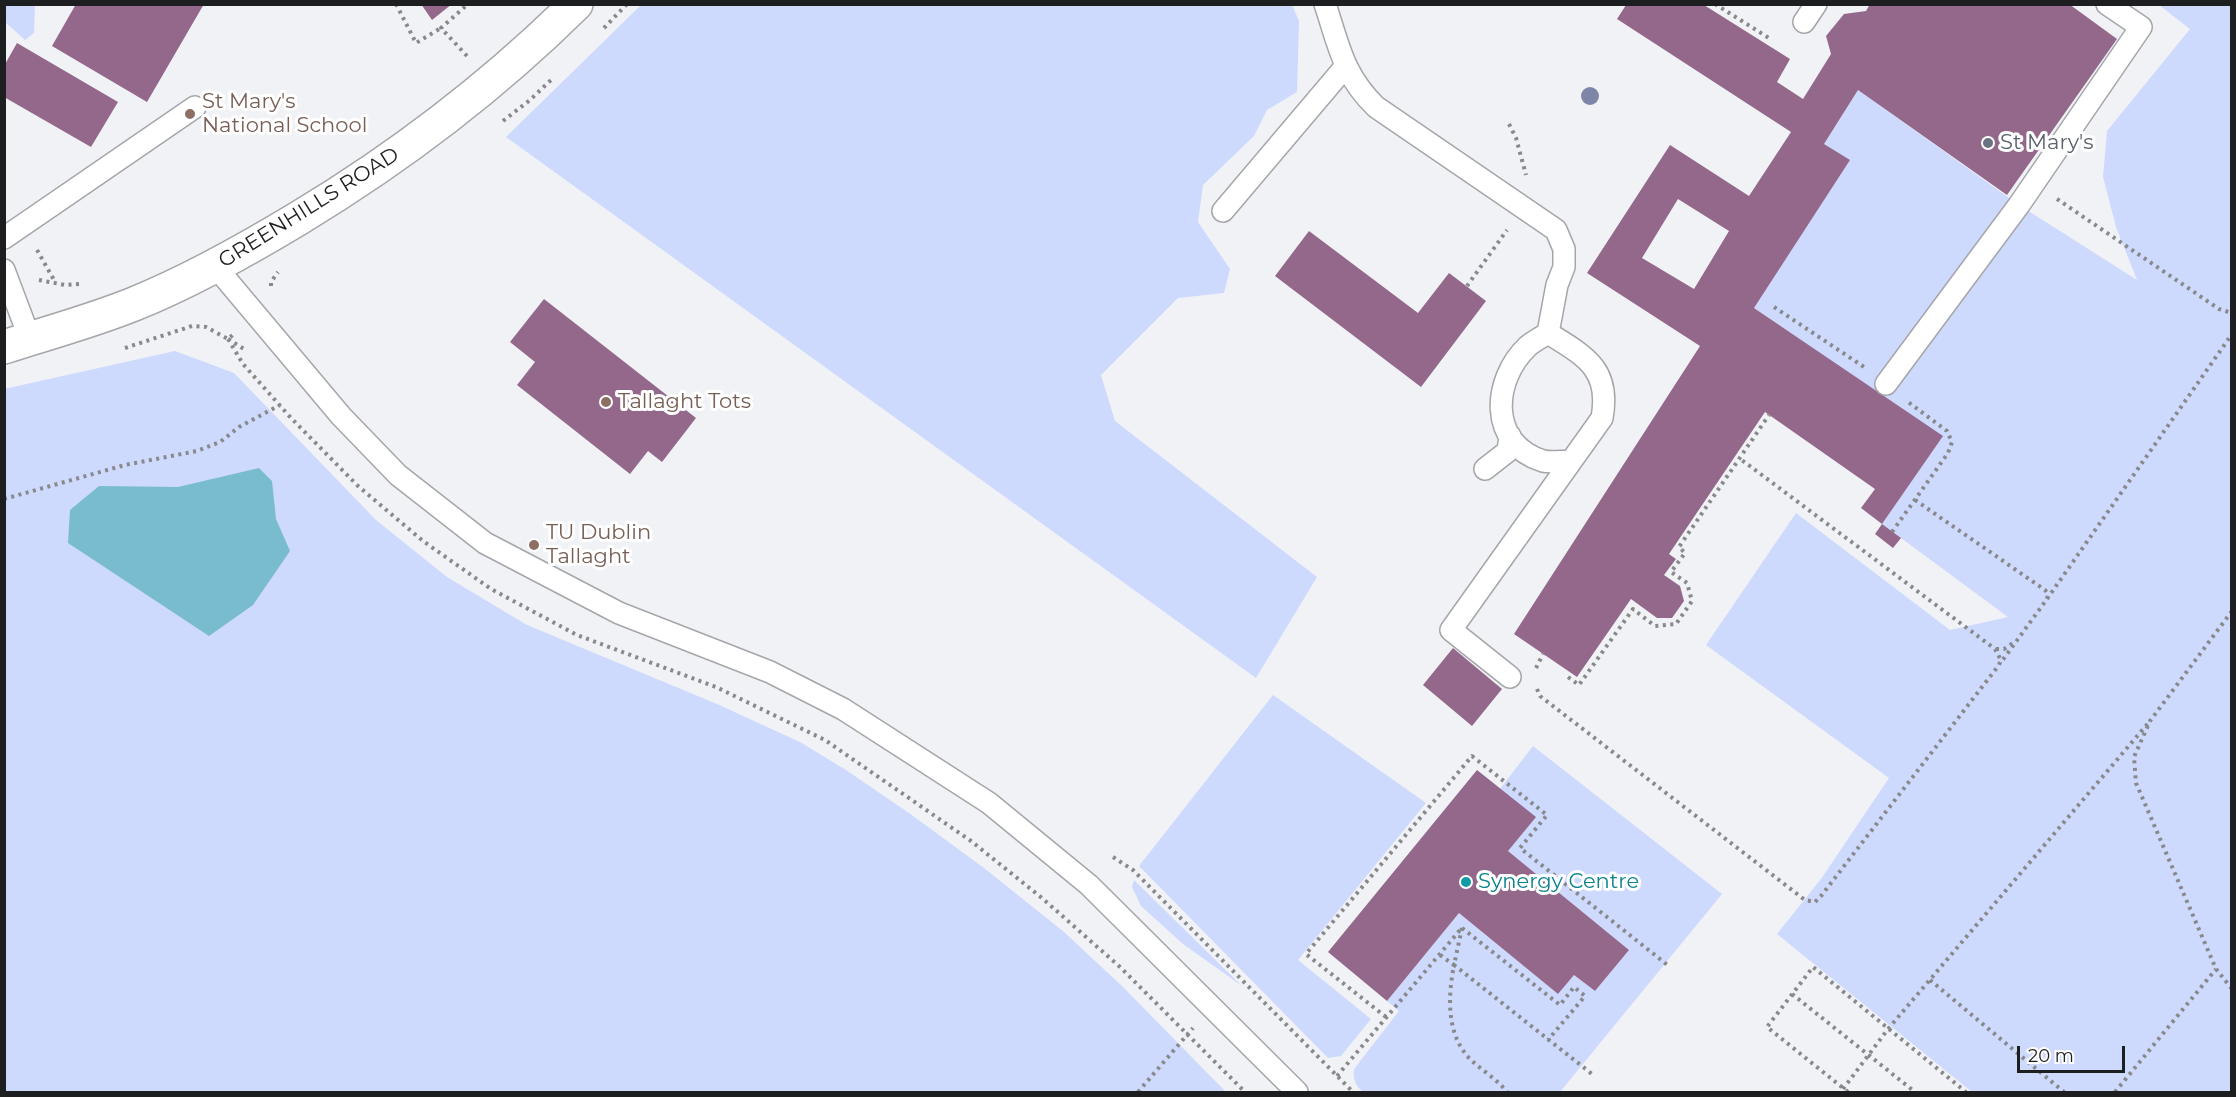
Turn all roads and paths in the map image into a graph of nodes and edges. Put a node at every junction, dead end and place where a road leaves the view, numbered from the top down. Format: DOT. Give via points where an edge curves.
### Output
graph roads {
  1 [pos="396,4"];
  2 [pos="468,4"];
  3 [pos="576,4"];
  4 [pos="1325,4"];
  5 [pos="1715,4"];
  6 [pos="2107,4"];
  7 [pos="441,28"];
  8 [pos="1772,40"];
  9 [pos="476,50"];
  10 [pos="468,57"];
  11 [pos="459,64"];
  12 [pos="1345,67"];
  13 [pos="195,107"];
  14 [pos="1509,124"];
  15 [pos="1527,184"];
  16 [pos="2034,184"];
  17 [pos="1223,211"];
  18 [pos="1508,229"];
  19 [pos="4,238"];
  20 [pos="215,266"];
  21 [pos="4,270"];
  22 [pos="35,279"];
  23 [pos="86,281"];
  24 [pos="1467,286"];
  25 [pos="2232,312"];
  26 [pos="237,332"];
  27 [pos="1548,333"];
  28 [pos="2232,334"];
  29 [pos="228,339"];
  30 [pos="150,340"];
  31 [pos="17,343"];
  32 [pos="253,354"];
  33 [pos="1886,384"];
  34 [pos="280,405"];
  35 [pos="1769,415"];
  36 [pos="1510,436"];
  37 [pos="1739,458"];
  38 [pos="1571,461"];
  39 [pos="1485,469"];
  40 [pos="4,499"];
  41 [pos="1915,500"];
  42 [pos="2047,599"];
  43 [pos="2232,611"];
  44 [pos="2017,641"];
  45 [pos="1995,649"];
  46 [pos="1543,654"];
  47 [pos="1999,665"];
  48 [pos="1535,674"];
  49 [pos="1510,677"];
  50 [pos="1568,677"];
  51 [pos="1533,683"];
  52 [pos="2150,721"];
  53 [pos="1113,857"];
  54 [pos="1462,927"];
  55 [pos="1440,954"];
  56 [pos="1454,965"];
  57 [pos="1671,967"];
  58 [pos="2216,969"];
  59 [pos="1930,980"];
  60 [pos="2232,989"];
  61 [pos="1792,994"];
  62 [pos="1212,1008"];
  63 [pos="1386,1017"];
  64 [pos="1888,1029"];
  65 [pos="1187,1034"];
  66 [pos="1548,1040"];
  67 [pos="1868,1055"];
  68 [pos="1592,1074"];
  69 [pos="1337,1076"];
  70 [pos="1843,1089"];
  71 [pos="1138,1092"];
  72 [pos="1245,1092"];
  73 [pos="1297,1092"];
  74 [pos="1353,1092"];
  75 [pos="1507,1092"];
  76 [pos="1848,1092"];
  77 [pos="1915,1092"];
  78 [pos="1966,1092"];
  79 [pos="2064,1092"];
  80 [pos="2115,1092"];
  1 -- 7 [label="path" via="416,43"];
  2 -- 7 [label="path"];
  3 -- 20 [label="main road, GREENHILLS ROAD" via="447,119 352,186"];
  4 -- 12 [label="lane"];
  5 -- 8 [label="path"];
  6 -- 16 [label="lane" via="2141,27"];
  7 -- 10 [label="path"];
  9 -- 10 [label="path"];
  10 -- 11 [label="path"];
  12 -- 17 [label="lane"];
  12 -- 27 [label="lane" via="1376,107 1556,230 1564,249 1564,267"];
  13 -- 19 [label="lane"];
  14 -- 15 [label="path" via="1523,160"];
  16 -- 25 [label="path" via="2219,309"];
  16 -- 33 [label="lane"];
  18 -- 24 [label="path"];
  20 -- 31 [label="main road, GREENHILLS ROAD" via="134,304"];
  20 -- 62 [label="lane" via="341,416 398,475 485,543 619,613 770,672 853,715 989,803 1089,885"];
  21 -- 31 [label="lane"];
  22 -- 23 [label="path" via="75,285"];
  26 -- 29 [label="path"];
  27 -- 36 [label="lane" via="1529,345 1511,368 1501,396 1502,424"];
  27 -- 38 [label="lane" via="1593,364 1603,382 1602,418"];
  28 -- 42 [label="path"];
  29 -- 30 [label="path" via="206,327 192,326"];
  29 -- 32 [label="path"];
  29 -- 34 [label="path" via="243,364"];
  34 -- 40 [label="path" via="220,442 197,451 125,465"];
  34 -- 65 [label="path" via="358,486 423,541 491,590 577,634 716,687 825,740 971,841 1094,944"];
  35 -- 37 [label="path"];
  36 -- 38 [label="lane" via="1522,452 1545,461"];
  36 -- 39 [label="lane" via="1508,451"];
  37 -- 45 [label="path"];
  37 -- 50 [label="path" via="1679,547 1685,553 1671,572 1687,583 1692,602 1676,624 1655,626 1633,609 1579,685"];
  38 -- 49 [label="lane" via="1451,630"];
  41 -- 42 [label="path" via="2045,590"];
  42 -- 44 [label="path"];
  43 -- 52 [label="path"];
  44 -- 45 [label="path" via="2004,650"];
  44 -- 47 [label="path"];
  45 -- 47 [label="path" via="2000,655"];
  46 -- 48 [label="path"];
  47 -- 51 [label="path" via="1815,902 1805,900 1550,704"];
  52 -- 58 [label="path" via="2134,757 2136,783"];
  52 -- 59 [label="path"];
  53 -- 69 [label="path" via="1134,870"];
  54 -- 55 [label="path"];
  54 -- 56 [label="path"];
  54 -- 66 [label="path" via="1560,1005 1574,987 1585,996"];
  55 -- 56 [label="path"];
  55 -- 63 [label="path"];
  56 -- 66 [label="path"];
  56 -- 75 [label="path" via="1449,1007 1459,1044"];
  57 -- 63 [label="path" via="1520,848 1547,815 1472,756 1306,954"];
  58 -- 60 [label="path"];
  58 -- 80 [label="path"];
  59 -- 64 [label="path"];
  59 -- 79 [label="path"];
  61 -- 64 [label="path" via="1813,967"];
  61 -- 67 [label="path"];
  61 -- 70 [label="path" via="1767,1027"];
  62 -- 65 [label="path"];
  62 -- 73 [label="lane"];
  63 -- 69 [label="path"];
  64 -- 67 [label="path"];
  64 -- 78 [label="path"];
  65 -- 71 [label="path"];
  65 -- 72 [label="path"];
  66 -- 68 [label="path"];
  67 -- 70 [label="path"];
  67 -- 77 [label="path"];
  69 -- 74 [label="path"];
  70 -- 76 [label="path"];
}
